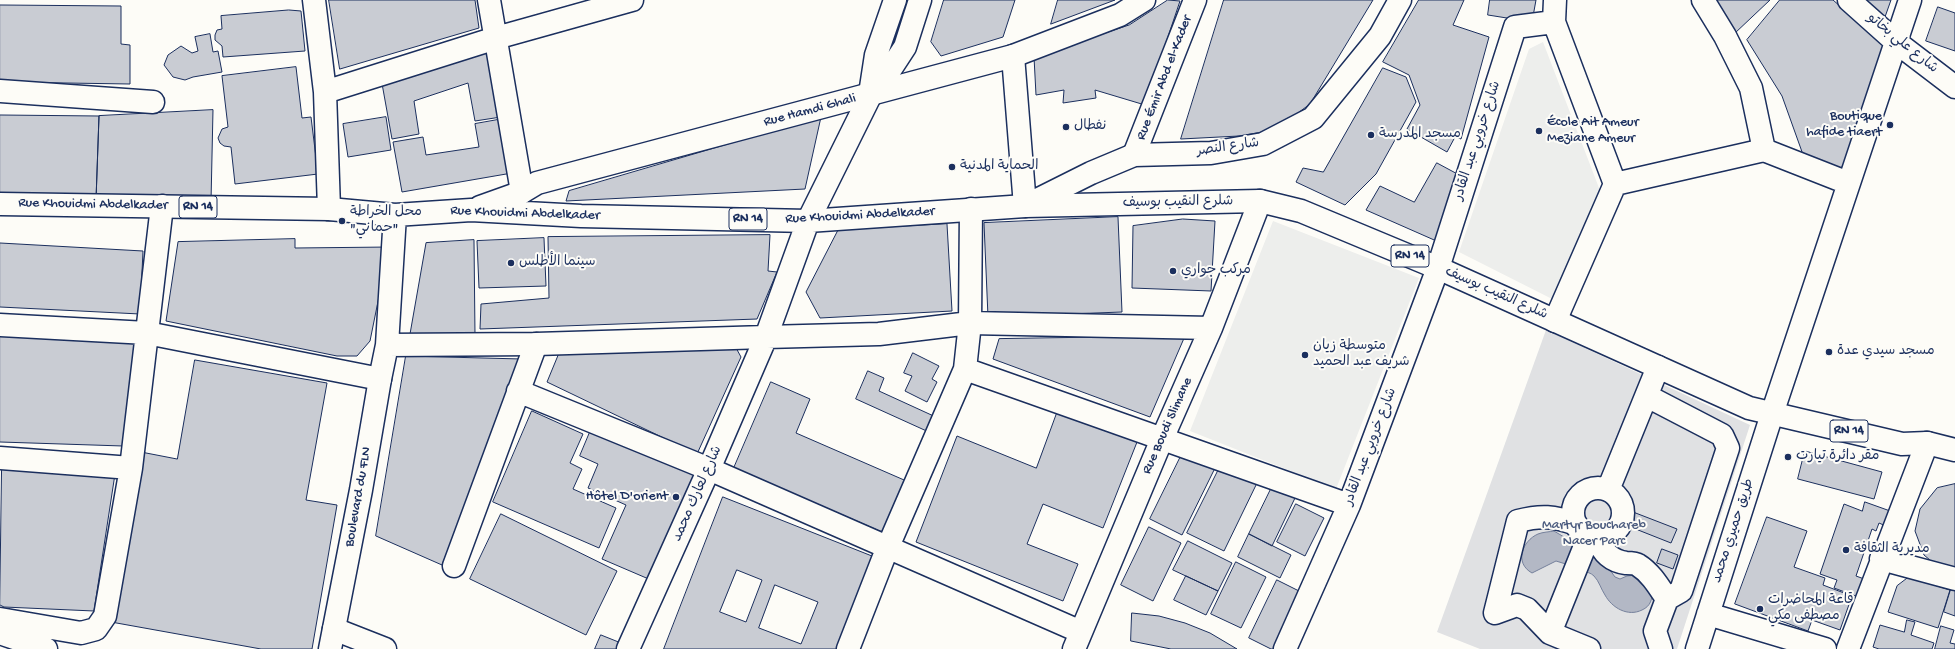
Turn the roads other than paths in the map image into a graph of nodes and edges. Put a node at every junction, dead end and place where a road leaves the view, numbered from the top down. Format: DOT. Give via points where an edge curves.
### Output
graph roads {
  1 [pos="314,0"];
  2 [pos="489,0"];
  3 [pos="632,0"];
  4 [pos="895,0"];
  5 [pos="920,0"];
  6 [pos="1144,0"];
  7 [pos="1195,0"];
  8 [pos="1400,0"];
  9 [pos="1555,0"];
  10 [pos="1703,0"];
  11 [pos="1849,0"];
  12 [pos="1910,0"];
  13 [pos="1554,22"];
  14 [pos="496,38"];
  15 [pos="1896,42"];
  16 [pos="1013,56"];
  17 [pos="1955,87"];
  18 [pos="0,91"];
  19 [pos="325,92"];
  20 [pos="870,96"];
  21 [pos="153,102"];
  22 [pos="1764,150"];
  23 [pos="1134,156"];
  24 [pos="1848,183"];
  25 [pos="1615,184"];
  26 [pos="522,192"];
  27 [pos="1260,201"];
  28 [pos="0,204"];
  29 [pos="162,206"];
  30 [pos="1025,206"];
  31 [pos="329,209"];
  32 [pos="971,209"];
  33 [pos="471,210"];
  34 [pos="395,215"];
  35 [pos="808,221"];
  36 [pos="1438,268"];
  37 [pos="1555,321"];
  38 [pos="970,323"];
  39 [pos="0,325"];
  40 [pos="1211,328"];
  41 [pos="148,333"];
  42 [pos="766,338"];
  43 [pos="536,344"];
  44 [pos="387,345"];
  45 [pos="1658,367"];
  46 [pos="965,369"];
  47 [pos="380,379"];
  48 [pos="518,390"];
  49 [pos="1647,396"];
  50 [pos="1772,414"];
  51 [pos="1162,439"];
  52 [pos="1927,443"];
  53 [pos="1955,450"];
  54 [pos="0,458"];
  55 [pos="131,468"];
  56 [pos="709,469"];
  57 [pos="1608,490"];
  58 [pos="1350,505"];
  59 [pos="1581,528"];
  60 [pos="888,549"];
  61 [pos="1881,559"];
  62 [pos="454,566"];
  63 [pos="1955,580"];
  64 [pos="1667,599"];
  65 [pos="1708,614"];
  66 [pos="0,618"];
  67 [pos="1550,633"];
  68 [pos="0,634"];
  69 [pos="332,639"];
  70 [pos="1077,641"];
  71 [pos="635,647"];
  72 [pos="46,649"];
  73 [pos="386,649"];
  74 [pos="848,649"];
  75 [pos="1285,649"];
  76 [pos="1589,649"];
  77 [pos="1661,649"];
  78 [pos="1696,649"];
  79 [pos="1825,649"];
  80 [pos="1848,649"];
  1 -- 19 [label="street"];
  2 -- 14 [label="street"];
  3 -- 14 [label="street"];
  4 -- 20 [label="street" via="876,55"];
  5 -- 20 [label="street" via="904,47"];
  6 -- 16 [label="street, Rue Hamdi Ghali" via="1120,15"];
  7 -- 23 [label="street, Rue Émir Abd el-Kader"];
  8 -- 23 [label="street, شارع النصر" via="1380,36 1313,118 1263,144 1211,153"];
  9 -- 13 [label="street"];
  10 -- 22 [label="street" via="1725,36 1751,88"];
  11 -- 15 [label="street, شارع علي بخاتو"];
  12 -- 15 [label="street, طريق حميري محمد"];
  13 -- 25 [label="street"];
  13 -- 36 [label="street, شارع خروبي عبد القادر" via="1515,27"];
  14 -- 19 [label="street"];
  14 -- 26 [label="street"];
  15 -- 17 [label="street, شارع علي بخاتو"];
  15 -- 24 [label="street, طريق حميري محمد"];
  16 -- 20 [label="street, Rue Hamdi Ghali"];
  16 -- 30 [label="street"];
  18 -- 21 [label="street"];
  19 -- 31 [label="street"];
  20 -- 26 [label="street, Rue Hamdi Ghali" via="537,183"];
  20 -- 35 [label="street, شارع لعارك محمد"];
  22 -- 24 [label="street"];
  22 -- 25 [label="street"];
  23 -- 30 [label="street, شارع النصر" via="1091,173"];
  24 -- 50 [label="street, طريق حميري محمد"];
  25 -- 37 [label="street"];
  26 -- 33 [label="street, Rue Hamdi Ghali"];
  27 -- 30 [label="street, شلرع النقيب بوسيف / RN 14"];
  27 -- 36 [label="street, شلرع النقيب بوسيف / RN 14" via="1301,211"];
  27 -- 40 [label="street, Rue Boudi Slimane"];
  28 -- 29 [label="street, Rue Khouidmi Abdelkader / RN 14"];
  29 -- 31 [label="street, Rue Khouidmi Abdelkader / RN 14"];
  29 -- 41 [label="street"];
  30 -- 32 [label="street, Rue Khouidmi Abdelkader / RN 14"];
  31 -- 34 [label="street, Rue Khouidmi Abdelkader / RN 14"];
  32 -- 35 [label="street, Rue Khouidmi Abdelkader / RN 14"];
  32 -- 38 [label="street"];
  33 -- 34 [label="street, Rue Khouidmi Abdelkader / RN 14"];
  33 -- 35 [label="street, Rue Khouidmi Abdelkader / RN 14" via="581,216"];
  34 -- 44 [label="street, Boulevard du FLN"];
  35 -- 42 [label="street, شارع لعارك محمد"];
  36 -- 37 [label="street, شلرع النقيب بوسيف / RN 14"];
  36 -- 58 [label="street, شارع خروبي عبد القادر"];
  37 -- 45 [label="street, شلرع النقيب بوسيف / RN 14"];
  38 -- 40 [label="street"];
  38 -- 42 [label="street" via="879,334"];
  38 -- 46 [label="street"];
  39 -- 41 [label="street"];
  40 -- 51 [label="street, Rue Boudi Slimane"];
  41 -- 47 [label="street"];
  41 -- 55 [label="street"];
  42 -- 43 [label="street"];
  42 -- 56 [label="street, شارع لعارك محمد"];
  43 -- 44 [label="street"];
  43 -- 48 [label="street"];
  44 -- 47 [label="street, Boulevard du FLN"];
  45 -- 49 [label="street"];
  45 -- 50 [label="street, شلرع النقيب بوسيف / RN 14" via="1749,408"];
  46 -- 51 [label="street"];
  46 -- 60 [label="street"];
  47 -- 69 [label="street, Boulevard du FLN"];
  48 -- 56 [label="street"];
  48 -- 62 [label="street"];
  49 -- 57 [label="street"];
  49 -- 64 [label="street" via="1722,435 1728,448 1681,591"];
  50 -- 52 [label="street, شلرع النقيب بوسيف / RN 14" via="1902,444"];
  50 -- 65 [label="street, طريق حميري محمد"];
  51 -- 58 [label="street"];
  51 -- 70 [label="street, Rue Boudi Slimane"];
  52 -- 53 [label="street, شلرع النقيب بوسيف / RN 14"];
  52 -- 61 [label="street"];
  54 -- 55 [label="street"];
  55 -- 66 [label="street" via="105,616 96,629 81,633"];
  56 -- 60 [label="street"];
  56 -- 71 [label="street, شارع لعارك محمد"];
  57 -- 59 [label="street" via="1591,489 1578,499"];
  57 -- 59 [label="street" via="1621,502 1623,519 1619,526 1606,537"];
  58 -- 75 [label="street, شارع خروبي عبد القادر"];
  59 -- 64 [label="street" via="1610,557 1621,562 1638,564 1655,581"];
  59 -- 67 [label="street" via="1563,598"];
  59 -- 67 [label="street" via="1537,516 1518,521 1495,613 1517,605 1527,609"];
  60 -- 70 [label="street"];
  60 -- 74 [label="street"];
  61 -- 63 [label="street"];
  61 -- 80 [label="street"];
  64 -- 77 [label="street" via="1656,631"];
  65 -- 78 [label="street, طريق حميري محمد"];
  65 -- 79 [label="street"];
  67 -- 76 [label="street"];
  68 -- 72 [label="street"];
  69 -- 73 [label="street"];
}
